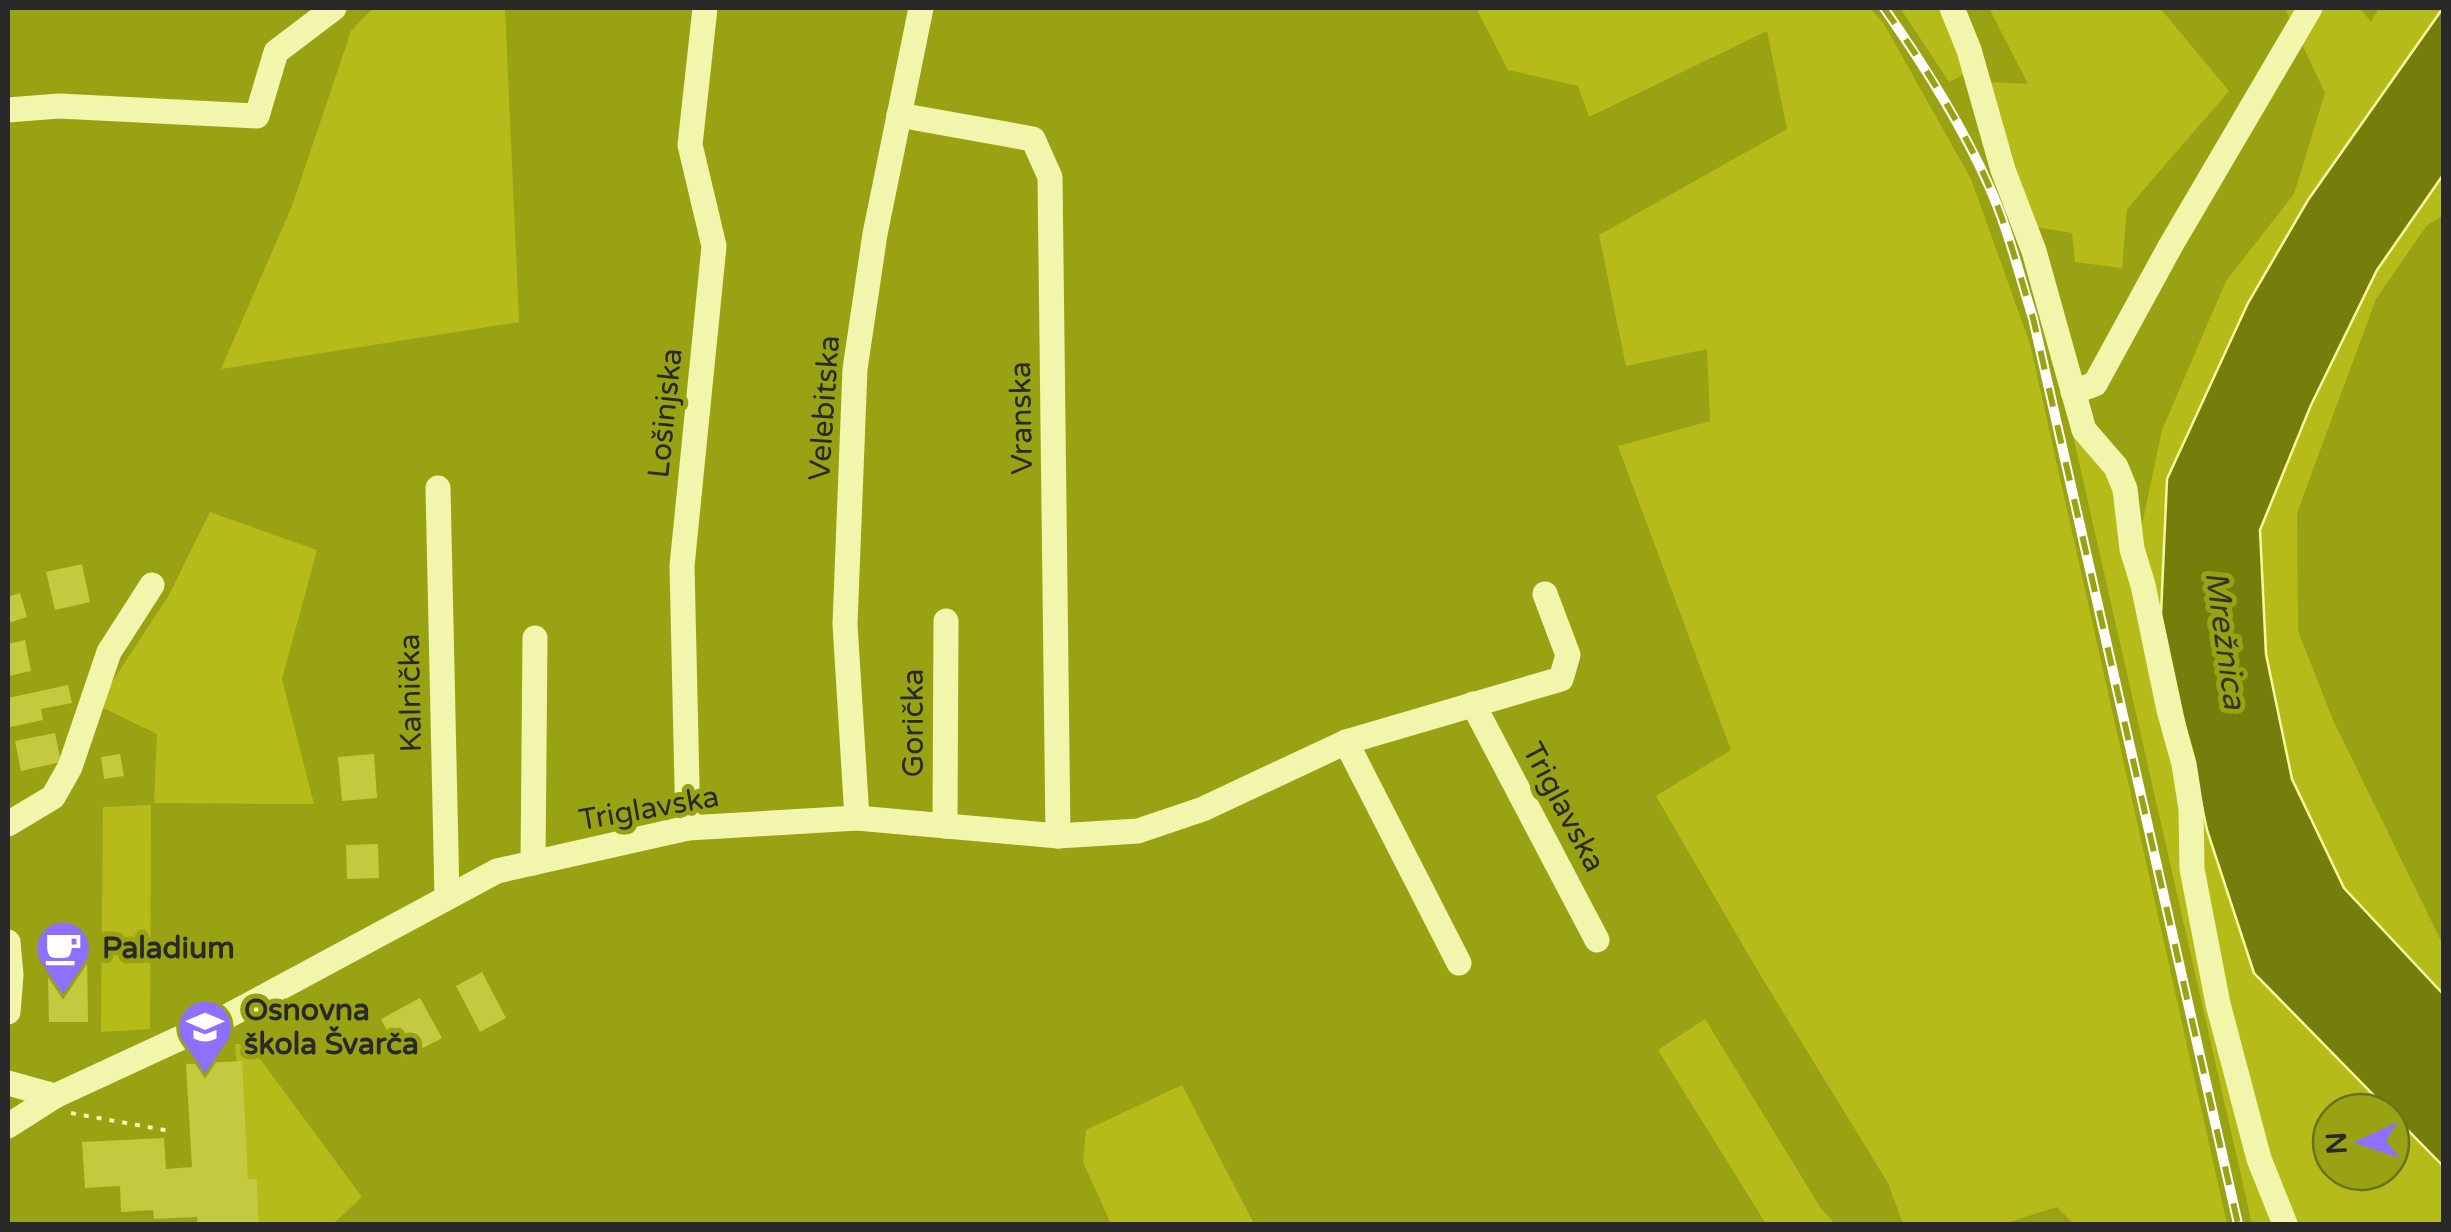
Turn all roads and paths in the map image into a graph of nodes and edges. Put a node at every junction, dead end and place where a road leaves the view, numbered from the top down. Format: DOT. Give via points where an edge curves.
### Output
graph roads {
  1 [pos="334,8"];
  2 [pos="705,8"];
  3 [pos="921,8"];
  4 [pos="1952,8"];
  5 [pos="2310,8"];
  6 [pos="8,110"];
  7 [pos="899,115"];
  8 [pos="2073,392"];
  9 [pos="438,488"];
  10 [pos="152,584"];
  11 [pos="1545,594"];
  12 [pos="946,621"];
  13 [pos="535,638"];
  14 [pos="1472,704"];
  15 [pos="1346,742"];
  16 [pos="857,818"];
  17 [pos="8,824"];
  18 [pos="945,826"];
  19 [pos="688,828"];
  20 [pos="1058,836"];
  21 [pos="534,862"];
  22 [pos="447,897"];
  23 [pos="1597,940"];
  24 [pos="8,942"];
  25 [pos="1460,963"];
  26 [pos="9,975"];
  27 [pos="8,1012"];
  28 [pos="8,1083"];
  29 [pos="60,1104"];
  30 [pos="8,1126"];
  31 [pos="170,1131"];
  32 [pos="2285,1224"];
  1 -- 6 [label="street" via="276,52 257,116 59,106"];
  2 -- 19 [label="street, Lošinjska" via="690,146 714,246 682,566"];
  3 -- 7 [label="street, Velebitska"];
  4 -- 8 [label="street" via="2034,251"];
  5 -- 8 [label="street" via="2096,384"];
  7 -- 16 [label="street, Velebitska" via="855,368 845,624"];
  7 -- 20 [label="street, Vranska" via="1032,139 1050,177"];
  8 -- 32 [label="street" via="2084,430 2116,466 2125,490 2132,549 2184,764 2192,869 2218,1004"];
  9 -- 22 [label="street, Kalnička"];
  10 -- 17 [label="street" via="110,652 70,768 53,797"];
  11 -- 14 [label="street, Triglavska" via="1568,655 1561,680"];
  12 -- 18 [label="street, Gorička"];
  13 -- 21 [label="street"];
  14 -- 15 [label="street, Triglavska"];
  14 -- 23 [label="street, Triglavska"];
  15 -- 20 [label="street, Triglavska" via="1138,831"];
  15 -- 25 [label="street"];
  16 -- 18 [label="street, Triglavska"];
  16 -- 19 [label="street, Triglavska"];
  18 -- 20 [label="street, Triglavska"];
  19 -- 21 [label="street, Triglavska"];
  21 -- 22 [label="street, Triglavska" via="497,871"];
  22 -- 29 [label="street, Triglavska"];
  24 -- 26 [label="street"];
  26 -- 27 [label="street"];
  28 -- 29 [label="street"];
  29 -- 30 [label="street, Triglavska"];
  29 -- 31 [label="path"];
}
